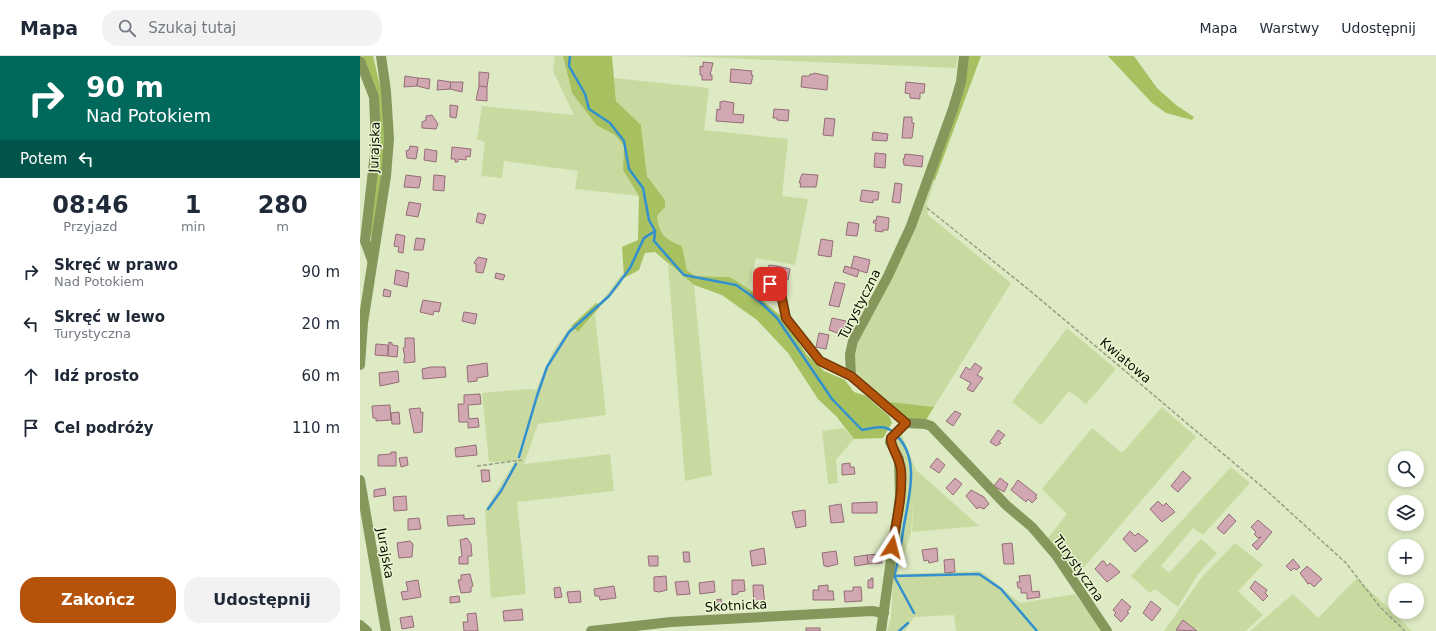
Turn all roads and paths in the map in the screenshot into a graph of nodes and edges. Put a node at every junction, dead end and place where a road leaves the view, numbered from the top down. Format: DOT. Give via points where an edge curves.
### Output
graph roads {
  1 [pos="381,56"];
  2 [pos="964,56"];
  3 [pos="360,61"];
  4 [pos="920,202"];
  5 [pos="372,262"];
  6 [pos="770,284"];
  7 [pos="360,365"];
  8 [pos="851,376"];
  9 [pos="903,426"];
  10 [pos="522,460"];
  11 [pos="477,466"];
  12 [pos="360,480"];
  13 [pos="884,613"];
  14 [pos="360,625"];
  15 [pos="367,631"];
  16 [pos="386,631"];
  17 [pos="591,631"];
  18 [pos="881,631"];
  19 [pos="1107,631"];
  20 [pos="1405,631"];
  1 -- 5 [label="street, Jurajska" via="389,139 386,176"];
  2 -- 4 [label="street, Turystyczna" via="961,82 955,102"];
  3 -- 5 [label="street, Jurajska" via="374,97 376,144 365,242"];
  4 -- 8 [label="street, Turystyczna" via="888,276 853,341 850,354"];
  4 -- 20 [label="path, Kwiatowa" via="1099,348 1317,536 1355,573 1380,607"];
  5 -- 7 [label="street, Jurajska"];
  6 -- 8 [label="street" via="780,289 786,318 820,361"];
  8 -- 9 [label="street"];
  9 -- 13 [label="street" via="892,436 890,442 899,459 901,470 900,496"];
  9 -- 19 [label="street, Turystyczna" via="931,426 1056,555"];
  10 -- 11 [label="path"];
  12 -- 16 [label="street, Jurajska"];
  13 -- 17 [label="street, Skotnicka" via="872,611 698,620"];
  13 -- 18 [label="street"];
  14 -- 15 [label="street"];
}
